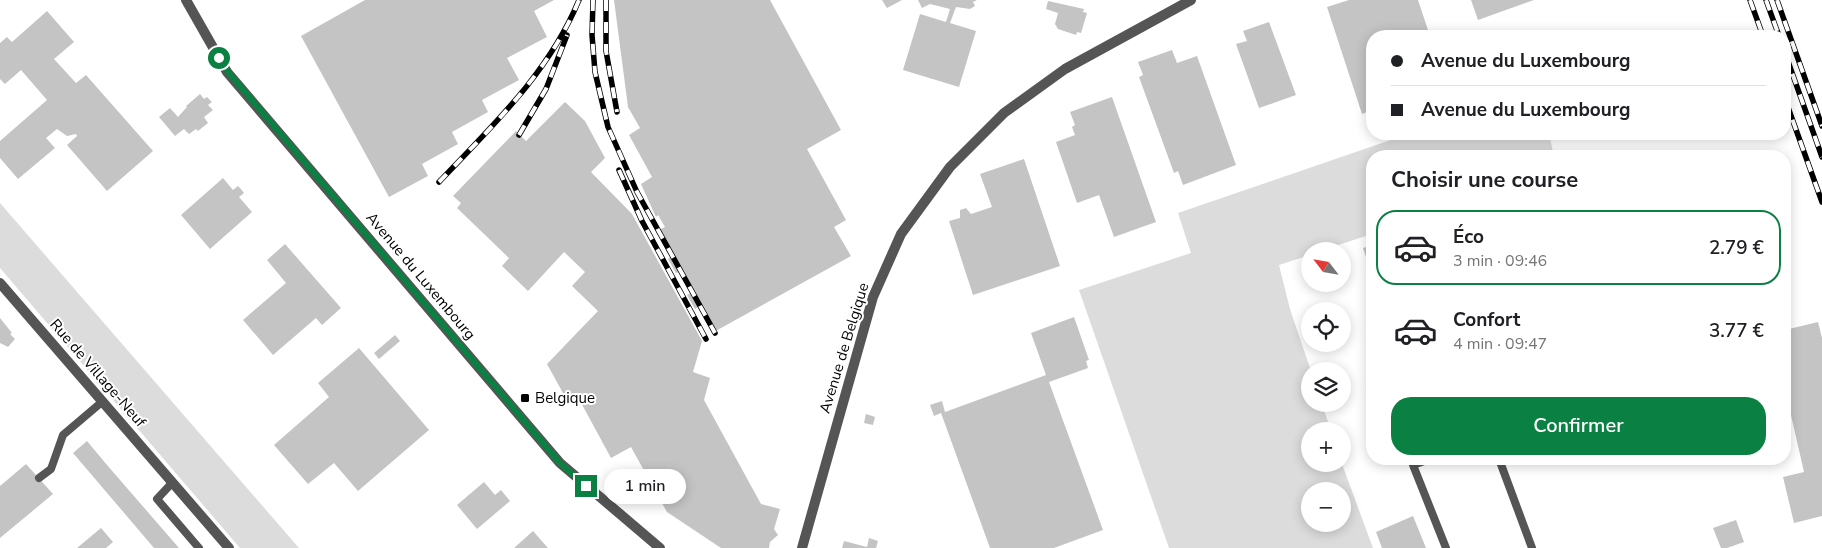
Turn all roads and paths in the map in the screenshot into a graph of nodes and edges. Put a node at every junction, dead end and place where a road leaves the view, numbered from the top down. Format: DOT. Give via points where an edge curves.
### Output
graph roads {
  1 [pos="186,0"];
  2 [pos="1191,0"];
  3 [pos="0,283"];
  4 [pos="103,401"];
  5 [pos="1412,465"];
  6 [pos="1501,465"];
  7 [pos="39,478"];
  8 [pos="172,482"];
  9 [pos="199,548"];
  10 [pos="229,548"];
  11 [pos="660,548"];
  12 [pos="802,548"];
  13 [pos="1446,548"];
  14 [pos="1532,548"];
  1 -- 11 [label="street, Avenue du Luxembourg" via="228,72 560,463"];
  2 -- 12 [label="street, Avenue de Belgique" via="1065,69 1004,113 950,167 901,234 873,297"];
  3 -- 4 [label="street, Rue de Village-Neuf"];
  4 -- 7 [label="lane" via="63,435 51,469"];
  4 -- 8 [label="street, Rue de Village-Neuf"];
  5 -- 13 [label="lane"];
  6 -- 14 [label="lane"];
  8 -- 9 [label="lane" via="157,499"];
  8 -- 10 [label="street, Rue de Village-Neuf"];
}
